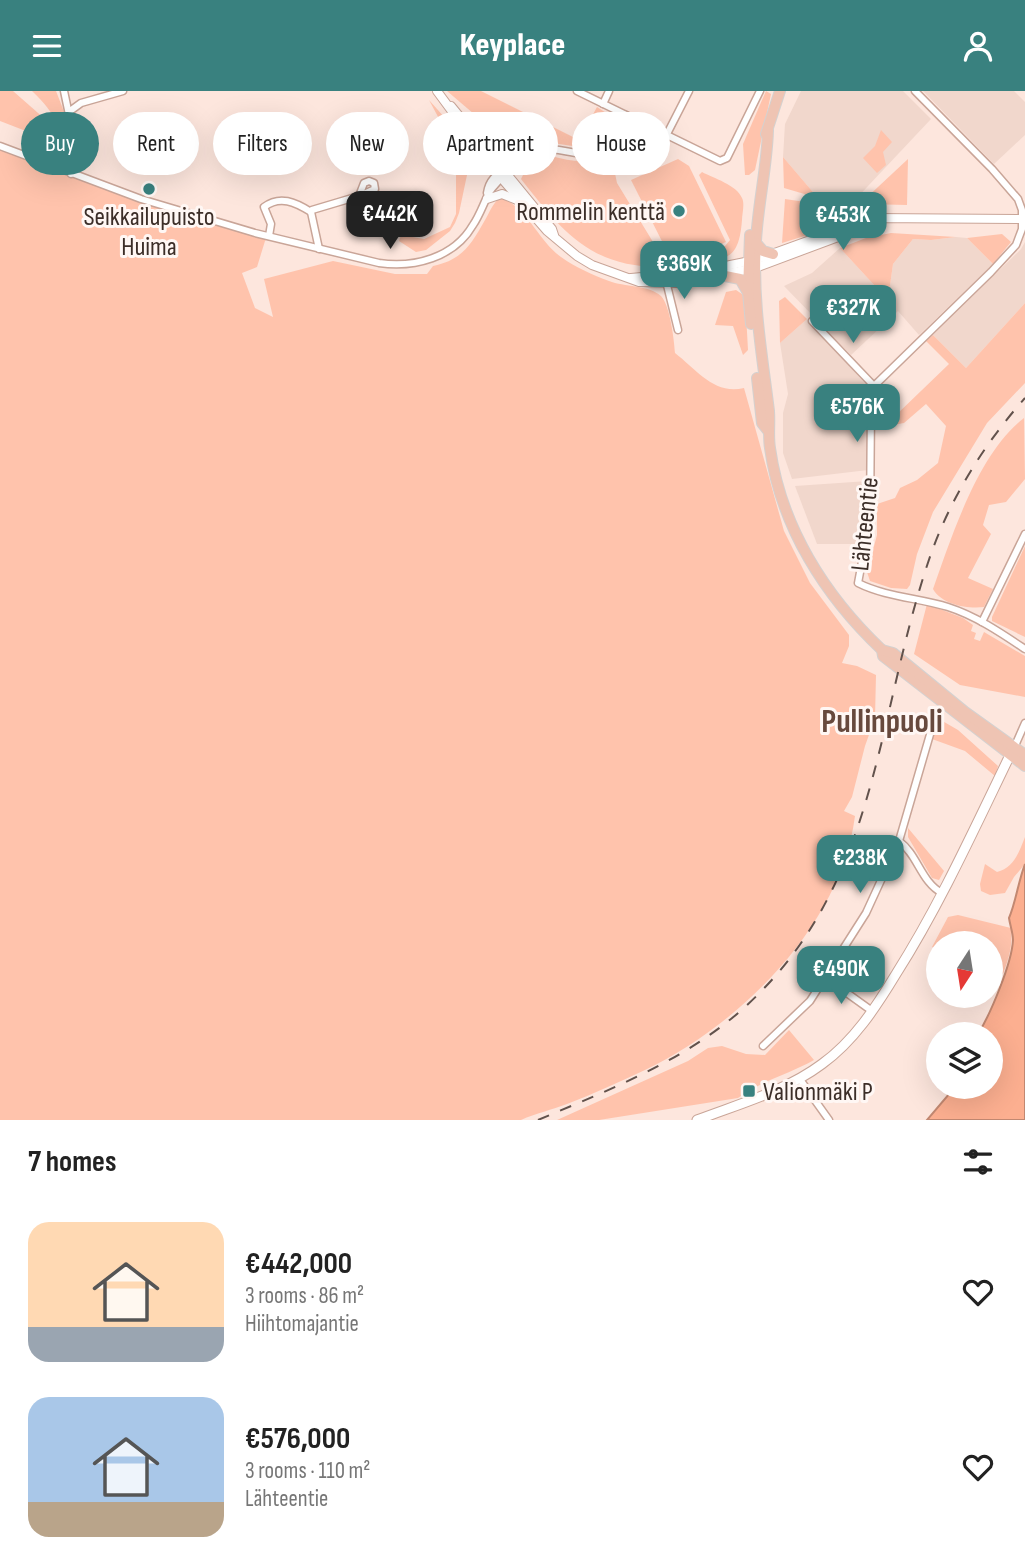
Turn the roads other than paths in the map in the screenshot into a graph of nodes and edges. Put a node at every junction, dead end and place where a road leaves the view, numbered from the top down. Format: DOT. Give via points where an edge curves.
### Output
graph roads {
  1 [pos="64,91"];
  2 [pos="123,91"];
  3 [pos="437,91"];
  4 [pos="577,91"];
  5 [pos="609,91"];
  6 [pos="689,91"];
  7 [pos="760,91"];
  8 [pos="780,91"];
  9 [pos="915,91"];
  10 [pos="603,104"];
  11 [pos="70,111"];
  12 [pos="454,112"];
  13 [pos="620,112"];
  14 [pos="670,128"];
  15 [pos="768,129"];
  16 [pos="670,136"];
  17 [pos="0,146"];
  18 [pos="21,154"];
  19 [pos="74,175"];
  20 [pos="499,175"];
  21 [pos="502,175"];
  22 [pos="503,175"];
  23 [pos="359,196"];
  24 [pos="487,198"];
  25 [pos="522,204"];
  26 [pos="311,212"];
  27 [pos="882,218"];
  28 [pos="1024,219"];
  29 [pos="269,236"];
  30 [pos="554,236"];
  31 [pos="756,243"];
  32 [pos="319,249"];
  33 [pos="773,254"];
  34 [pos="751,265"];
  35 [pos="720,275"];
  36 [pos="666,280"];
  37 [pos="748,292"];
  38 [pos="812,321"];
  39 [pos="678,330"];
  40 [pos="874,386"];
  41 [pos="768,432"];
  42 [pos="1025,534"];
  43 [pos="982,622"];
  44 [pos="1025,649"];
  45 [pos="1025,723"];
  46 [pos="931,731"];
  47 [pos="1012,752"];
  48 [pos="1025,755"];
  49 [pos="1025,766"];
  50 [pos="899,841"];
  51 [pos="942,893"];
  52 [pos="826,978"];
  53 [pos="872,1011"];
  54 [pos="763,1046"];
  55 [pos="799,1078"];
  56 [pos="697,1120"];
  57 [pos="828,1120"];
  1 -- 11 [label="street"];
  2 -- 11 [label="street" via="81,103"];
  3 -- 12 [label="street"];
  4 -- 10 [label="street"];
  5 -- 10 [label="street"];
  6 -- 14 [label="street"];
  7 -- 16 [label="street" via="724,161"];
  8 -- 15 [label="main road"];
  9 -- 28 [label="street" via="1014,193"];
  10 -- 13 [label="street"];
  15 -- 31 [label="main road"];
  15 -- 34 [label="main road" via="759,158"];
  17 -- 18 [label="street"];
  19 -- 29 [label="street"];
  20 -- 24 [label="street" via="488,188"];
  21 -- 25 [label="street"];
  22 -- 30 [label="street"];
  23 -- 26 [label="street"];
  24 -- 25 [label="street" via="502,194"];
  24 -- 32 [label="street" via="463,239 440,256 420,263 389,264"];
  25 -- 30 [label="street"];
  26 -- 29 [label="street" via="280,199 264,207 271,224"];
  26 -- 32 [label="street"];
  27 -- 28 [label="street"];
  27 -- 33 [label="street"];
  27 -- 34 [label="street" via="838,238"];
  28 -- 40 [label="street" via="1011,250"];
  29 -- 32 [label="street"];
  30 -- 36 [label="street" via="592,265 631,278"];
  31 -- 33 [label="main road"];
  31 -- 34 [label="main road"];
  33 -- 34 [label="street"];
  34 -- 35 [label="street"];
  34 -- 36 [label="street"];
  34 -- 37 [label="main road"];
  34 -- 41 [label="main road"];
  35 -- 36 [label="street"];
  35 -- 37 [label="main road" via="740,279"];
  36 -- 39 [label="street"];
  37 -- 41 [label="main road" via="762,423"];
  38 -- 40 [label="street"];
  40 -- 43 [label="street, Lähteentie" via="870,519 858,583 951,608"];
  41 -- 47 [label="main road" via="789,520 811,565 852,619 902,672"];
  42 -- 43 [label="street"];
  43 -- 44 [label="street, Lähteentie"];
  45 -- 47 [label="street"];
  46 -- 50 [label="street"];
  47 -- 48 [label="main road"];
  47 -- 49 [label="main road"];
  47 -- 51 [label="main road"];
  50 -- 51 [label="street" via="930,885"];
  50 -- 52 [label="street" via="866,913"];
  51 -- 53 [label="main road"];
  52 -- 53 [label="street"];
  52 -- 54 [label="street" via="810,1001"];
  53 -- 55 [label="main road" via="833,1056"];
  55 -- 56 [label="main road"];
  55 -- 57 [label="street"];
}
